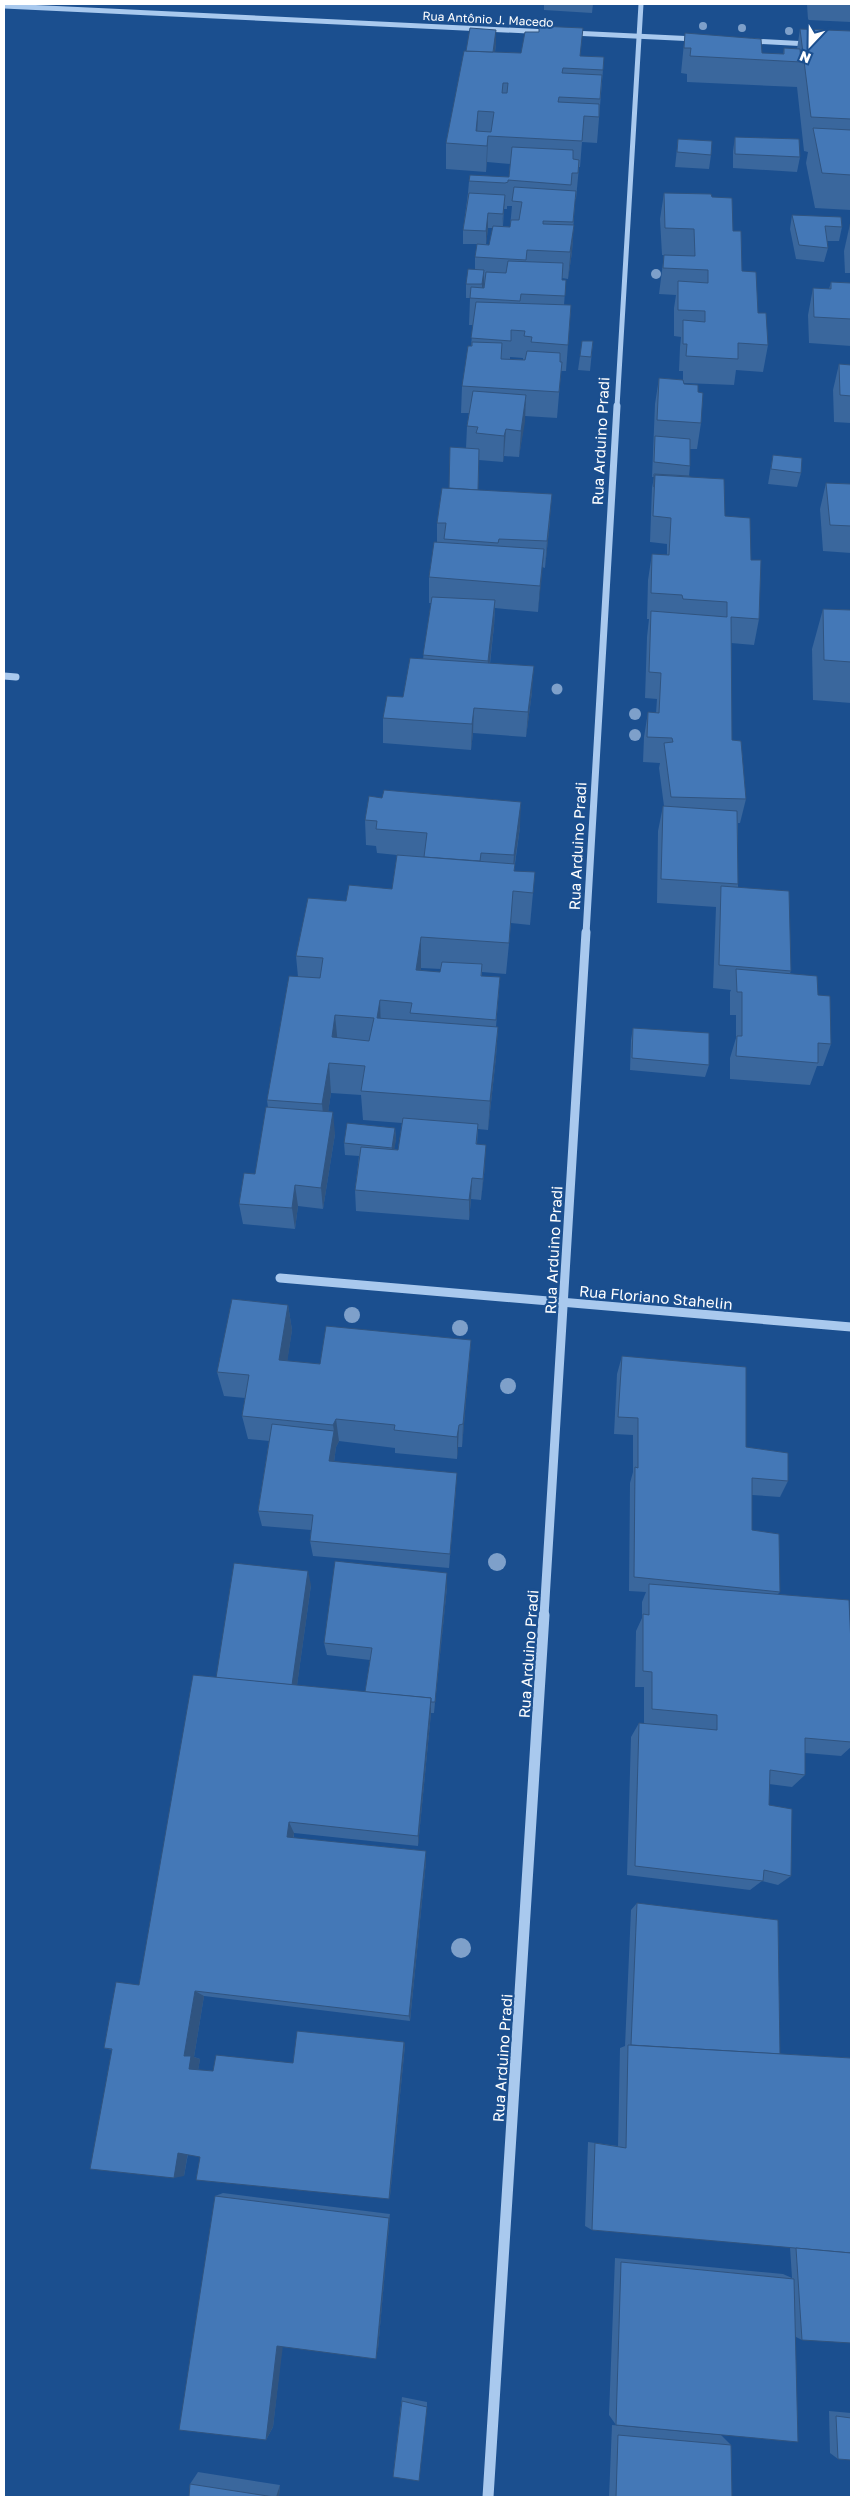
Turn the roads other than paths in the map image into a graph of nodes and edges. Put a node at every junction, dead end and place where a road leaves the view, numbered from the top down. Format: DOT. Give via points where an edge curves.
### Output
graph roads {
  1 [pos="641,4"];
  2 [pos="4,6"];
  3 [pos="557,32"];
  4 [pos="567,32"];
  5 [pos="638,36"];
  6 [pos="705,39"];
  7 [pos="744,41"];
  8 [pos="812,44"];
  9 [pos="4,676"];
  10 [pos="16,677"];
  11 [pos="280,1278"];
  12 [pos="564,1303"];
  13 [pos="851,1326"];
  14 [pos="488,2497"];
  1 -- 5 [label="street, Rua Arduino Pradi"];
  2 -- 3 [label="street, Rua Antônio J. Macedo"];
  4 -- 5 [label="street, Rua Antônio J. Macedo"];
  5 -- 6 [label="street, Rua Antônio J. Macedo"];
  5 -- 12 [label="street, Rua Arduino Pradi"];
  7 -- 8 [label="street"];
  9 -- 10 [label="street"];
  11 -- 12 [label="street, Rua Floriano Stahelin"];
  12 -- 13 [label="street, Rua Floriano Stahelin"];
  12 -- 14 [label="street, Rua Arduino Pradi"];
}
